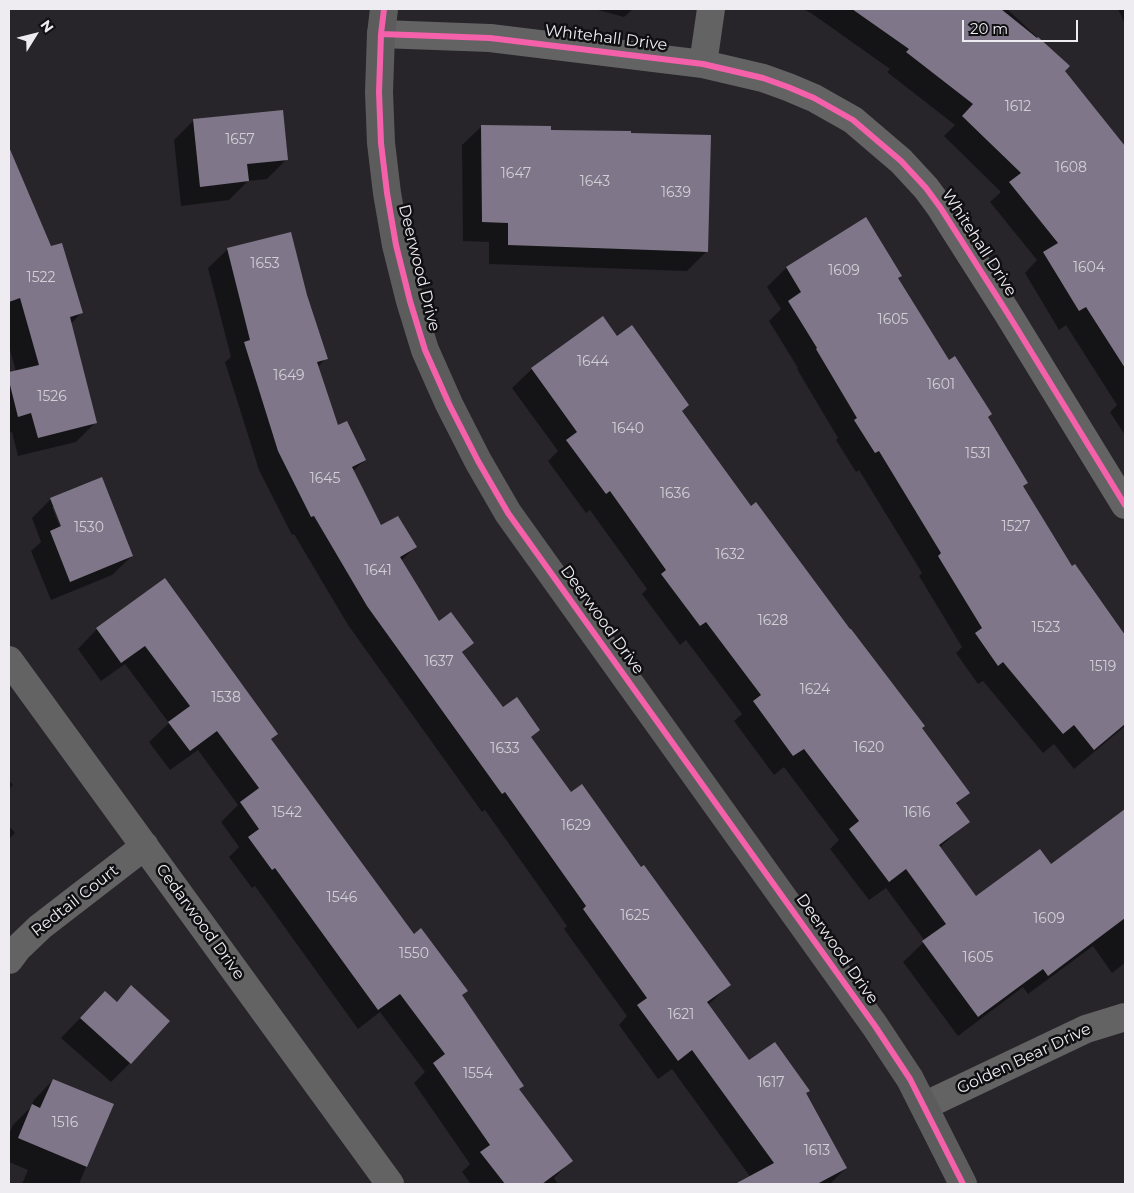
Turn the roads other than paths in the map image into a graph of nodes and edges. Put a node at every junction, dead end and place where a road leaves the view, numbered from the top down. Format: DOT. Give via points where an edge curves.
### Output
graph roads {
  1 [pos="711,9"];
  2 [pos="382,21"];
  3 [pos="703,64"];
  4 [pos="1125,505"];
  5 [pos="9,660"];
  6 [pos="145,846"];
  7 [pos="9,960"];
  8 [pos="1125,1017"];
  9 [pos="924,1106"];
  10 [pos="390,1184"];
  11 [pos="963,1184"];
  1 -- 3 [label="street"];
  2 -- 3 [label="street, Whitehall Drive" via="490,38"];
  2 -- 9 [label="street, Deerwood Drive" via="381,143 396,245 426,350 469,445 508,512 845,983"];
  3 -- 4 [label="street, Whitehall Drive" via="763,78 814,98 853,120 926,188"];
  5 -- 6 [label="street, Cedarwood Drive"];
  6 -- 7 [label="street, Redtail Court" via="40,927"];
  6 -- 10 [label="street, Cedarwood Drive"];
  8 -- 9 [label="street, Golden Bear Drive" via="1086,1029"];
  9 -- 11 [label="street, Deerwood Drive"];
}
